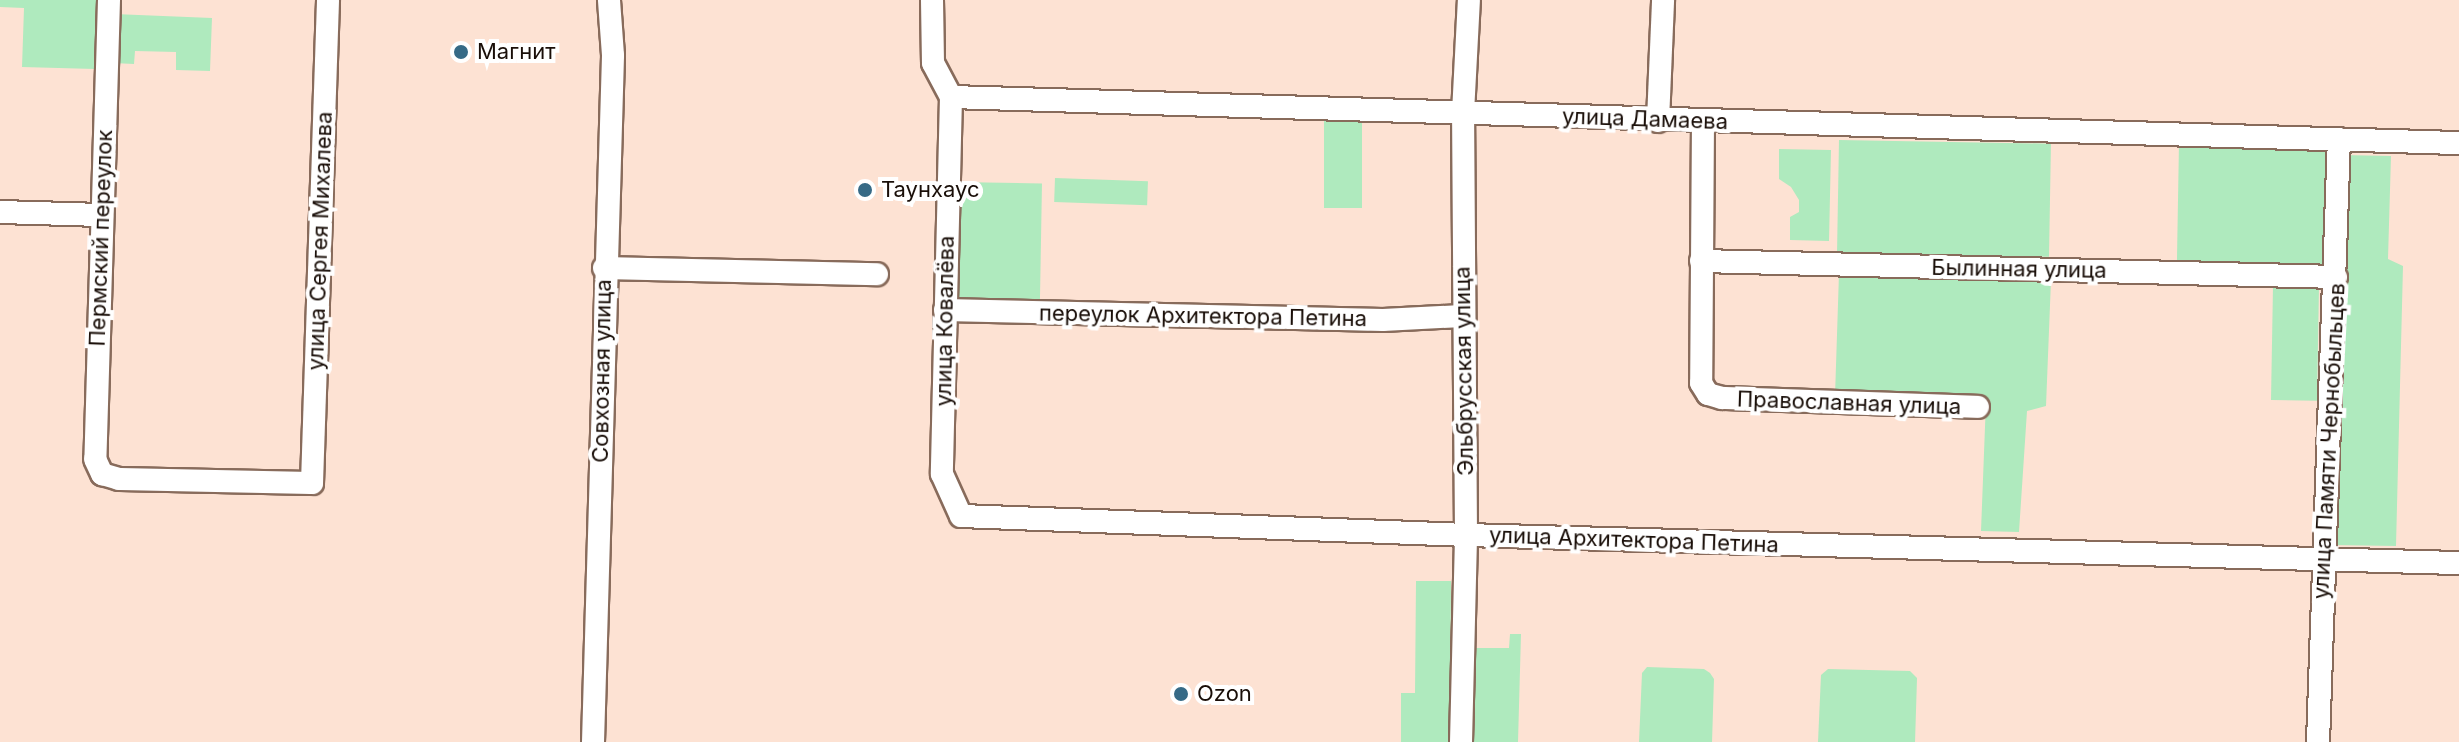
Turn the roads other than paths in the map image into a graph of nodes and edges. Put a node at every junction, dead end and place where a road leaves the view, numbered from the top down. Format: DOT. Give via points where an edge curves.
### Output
graph roads {
  1 [pos="109,0"];
  2 [pos="328,0"];
  3 [pos="609,0"];
  4 [pos="932,0"];
  5 [pos="1469,0"];
  6 [pos="1663,0"];
  7 [pos="951,97"];
  8 [pos="1463,113"];
  9 [pos="1658,121"];
  10 [pos="1703,121"];
  11 [pos="2339,139"];
  12 [pos="2459,143"];
  13 [pos="0,212"];
  14 [pos="100,215"];
  15 [pos="1701,261"];
  16 [pos="604,268"];
  17 [pos="877,274"];
  18 [pos="2336,277"];
  19 [pos="945,310"];
  20 [pos="1462,316"];
  21 [pos="1978,407"];
  22 [pos="102,474"];
  23 [pos="954,499"];
  24 [pos="1466,535"];
  25 [pos="2326,558"];
  26 [pos="2459,563"];
  27 [pos="593,742"];
  28 [pos="1461,742"];
  29 [pos="2318,742"];
  1 -- 14 [label="street, Пермский переулок"];
  2 -- 22 [label="street, улица Сергея Михалева" via="312,483 119,479"];
  3 -- 16 [label="street, Совхозная улица" via="613,55"];
  4 -- 7 [label="street, улица Ковалёва" via="933,63"];
  5 -- 8 [label="street, Эльбрусская улица"];
  6 -- 9 [label="street"];
  7 -- 8 [label="street, улица Дамаева"];
  7 -- 19 [label="street, улица Ковалёва"];
  8 -- 9 [label="street, улица Дамаева"];
  8 -- 20 [label="street, Эльбрусская улица"];
  9 -- 10 [label="street, улица Дамаева"];
  10 -- 11 [label="street, улица Дамаева"];
  10 -- 15 [label="street, Православная улица"];
  11 -- 12 [label="street, улица Дамаева"];
  11 -- 18 [label="street, улица Памяти Чернобыльцев"];
  13 -- 14 [label="street"];
  14 -- 22 [label="street, Пермский переулок" via="95,459"];
  15 -- 18 [label="street, Былинная улица"];
  15 -- 21 [label="street, Православная улица" via="1701,383 1708,394"];
  16 -- 17 [label="street"];
  16 -- 27 [label="street, Совхозная улица"];
  18 -- 25 [label="street, улица Памяти Чернобыльцев"];
  19 -- 20 [label="street, переулок Архитектора Петина" via="1383,320"];
  19 -- 23 [label="street, улица Ковалёва" via="942,474"];
  20 -- 24 [label="street, Эльбрусская улица"];
  23 -- 24 [label="street, улица Архитектора Петина" via="961,516"];
  24 -- 25 [label="street, улица Архитектора Петина"];
  24 -- 28 [label="street, Эльбрусская улица"];
  25 -- 26 [label="street, улица Архитектора Петина"];
  25 -- 29 [label="street, улица Памяти Чернобыльцев"];
}
